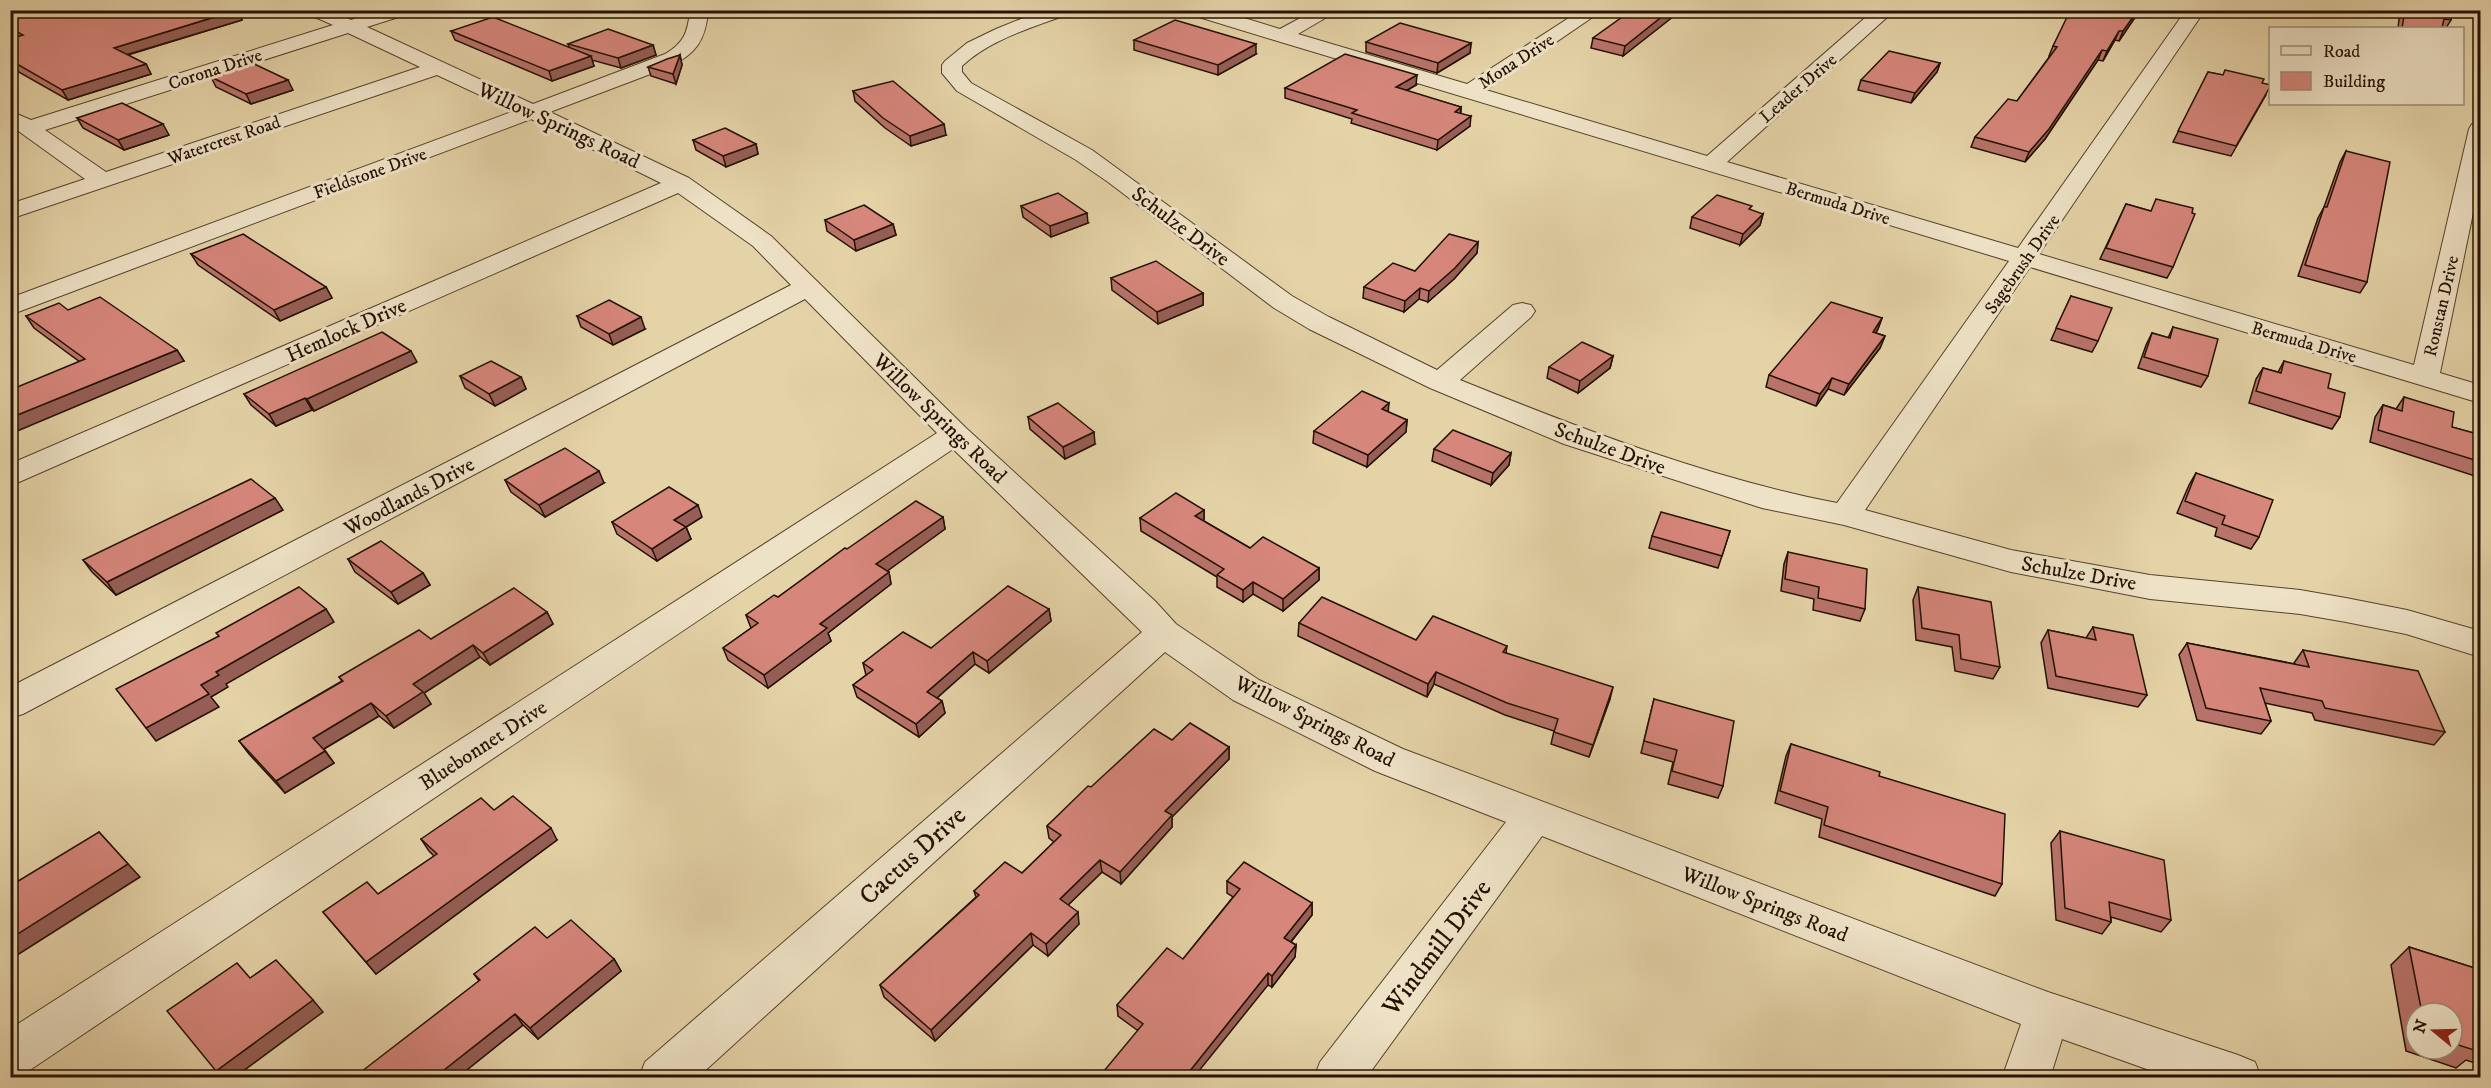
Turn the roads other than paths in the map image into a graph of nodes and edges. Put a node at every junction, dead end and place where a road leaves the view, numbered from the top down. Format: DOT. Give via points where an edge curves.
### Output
graph roads {
  1 [pos="315,10"];
  2 [pos="402,10"];
  3 [pos="699,10"];
  4 [pos="1061,10"];
  5 [pos="1196,10"];
  6 [pos="1330,10"];
  7 [pos="1594,10"];
  8 [pos="1886,10"];
  9 [pos="2196,10"];
  10 [pos="349,27"];
  11 [pos="1281,36"];
  12 [pos="437,68"];
  13 [pos="1469,92"];
  14 [pos="532,113"];
  15 [pos="20,122"];
  16 [pos="2481,129"];
  17 [pos="1710,165"];
  18 [pos="103,181"];
  19 [pos="681,183"];
  20 [pos="10,212"];
  21 [pos="2025,259"];
  22 [pos="807,287"];
  23 [pos="10,307"];
  24 [pos="1522,311"];
  25 [pos="2425,378"];
  26 [pos="1440,382"];
  27 [pos="2481,394"];
  28 [pos="955,434"];
  29 [pos="10,476"];
  30 [pos="1845,515"];
  31 [pos="1163,633"];
  32 [pos="2481,644"];
  33 [pos="10,704"];
  34 [pos="1534,816"];
  35 [pos="2048,1013"];
  36 [pos="10,1056"];
  37 [pos="662,1077"];
  38 [pos="1337,1077"];
  39 [pos="2026,1077"];
  40 [pos="2238,1077"];
  1 -- 10 [label="street, Willow Springs Road"];
  2 -- 10 [label="street, Corona Drive"];
  3 -- 14 [label="street, Fieldstone Drive" via="698,32 679,55"];
  4 -- 26 [label="street, Schulze Drive" via="960,55 952,64 952,73 964,87 1116,177 1283,302"];
  5 -- 11 [label="street, Bermuda Drive"];
  6 -- 11 [label="street"];
  7 -- 13 [label="street, Mona Drive"];
  8 -- 17 [label="street, Leader Drive"];
  9 -- 21 [label="street, Sagebrush Drive"];
  10 -- 12 [label="street, Willow Springs Road"];
  10 -- 15 [label="street, Corona Drive"];
  11 -- 13 [label="street, Bermuda Drive"];
  12 -- 14 [label="street, Willow Springs Road"];
  12 -- 18 [label="street, Watercrest Road"];
  13 -- 17 [label="street, Bermuda Drive"];
  14 -- 19 [label="street, Willow Springs Road"];
  14 -- 23 [label="street, Fieldstone Drive"];
  15 -- 18 [label="street"];
  16 -- 25 [label="street, Ronstan Drive"];
  17 -- 21 [label="street, Bermuda Drive"];
  18 -- 20 [label="street, Watercrest Road"];
  19 -- 22 [label="street, Willow Springs Road" via="762,241"];
  19 -- 29 [label="street, Hemlock Drive"];
  21 -- 25 [label="street, Bermuda Drive"];
  21 -- 30 [label="street, Sagebrush Drive"];
  22 -- 28 [label="street, Willow Springs Road"];
  22 -- 33 [label="street, Woodlands Drive"];
  24 -- 26 [label="street"];
  25 -- 27 [label="street, Bermuda Drive"];
  26 -- 30 [label="street, Schulze Drive" via="1575,437 1687,475 1773,501"];
  28 -- 31 [label="street, Willow Springs Road"];
  28 -- 36 [label="street, Bluebonnet Drive"];
  30 -- 32 [label="street, Schulze Drive" via="2034,566 2150,586 2346,610 2407,622"];
  31 -- 34 [label="street, Willow Springs Road" via="1246,690 1389,760"];
  31 -- 37 [label="street, Cactus Drive"];
  34 -- 35 [label="street, Willow Springs Road"];
  34 -- 38 [label="street, Windmill Drive"];
  35 -- 39 [label="street"];
  35 -- 40 [label="street, Willow Springs Road"];
}
